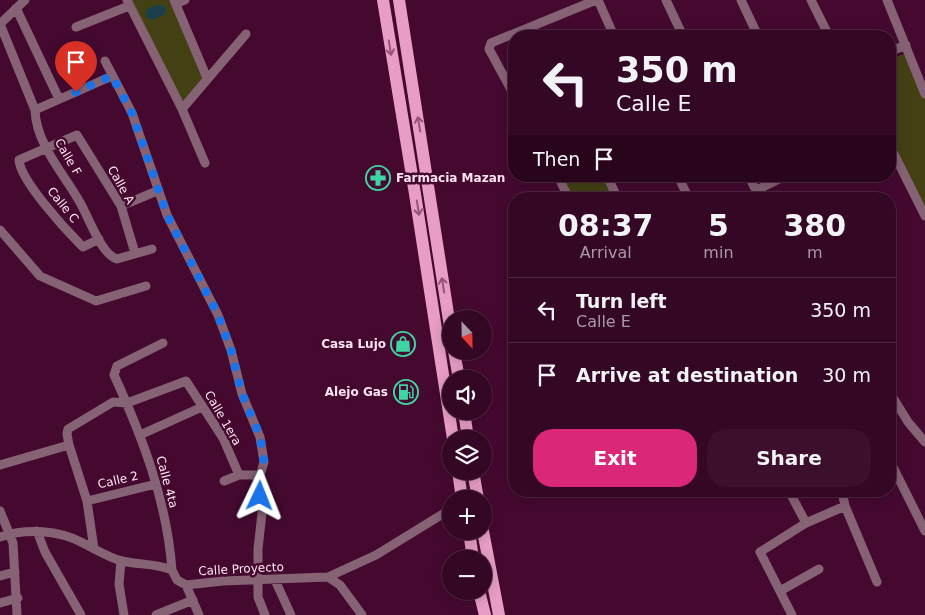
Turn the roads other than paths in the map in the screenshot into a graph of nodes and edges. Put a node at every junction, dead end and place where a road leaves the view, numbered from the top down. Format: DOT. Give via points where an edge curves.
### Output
graph roads {
  1 [pos="25,0"];
  2 [pos="186,0"];
  3 [pos="383,0"];
  4 [pos="398,0"];
  5 [pos="597,0"];
  6 [pos="666,0"];
  7 [pos="741,0"];
  8 [pos="811,0"];
  9 [pos="887,0"];
  10 [pos="175,2"];
  11 [pos="128,3"];
  12 [pos="16,8"];
  13 [pos="0,23"];
  14 [pos="76,27"];
  15 [pos="523,30"];
  16 [pos="611,30"];
  17 [pos="680,30"];
  18 [pos="755,30"];
  19 [pos="825,30"];
  20 [pos="246,34"];
  21 [pos="508,36"];
  22 [pos="906,45"];
  23 [pos="896,49"];
  24 [pos="105,61"];
  25 [pos="112,76"];
  26 [pos="207,78"];
  27 [pos="508,84"];
  28 [pos="925,94"];
  29 [pos="59,99"];
  30 [pos="182,109"];
  31 [pos="35,110"];
  32 [pos="46,147"];
  33 [pos="896,158"];
  34 [pos="205,163"];
  35 [pos="752,182"];
  36 [pos="772,182"];
  37 [pos="157,191"];
  38 [pos="121,206"];
  39 [pos="925,216"];
  40 [pos="0,230"];
  41 [pos="99,239"];
  42 [pos="152,249"];
  43 [pos="135,253"];
  44 [pos="146,286"];
  45 [pos="447,310"];
  46 [pos="163,343"];
  47 [pos="445,370"];
  48 [pos="896,402"];
  49 [pos="127,403"];
  50 [pos="202,407"];
  51 [pos="140,435"];
  52 [pos="925,442"];
  53 [pos="69,445"];
  54 [pos="0,465"];
  55 [pos="896,473"];
  56 [pos="239,475"];
  57 [pos="259,479"];
  58 [pos="224,481"];
  59 [pos="156,484"];
  60 [pos="792,497"];
  61 [pos="843,497"];
  62 [pos="87,501"];
  63 [pos="845,506"];
  64 [pos="0,511"];
  65 [pos="442,515"];
  66 [pos="806,523"];
  67 [pos="37,531"];
  68 [pos="925,531"];
  69 [pos="10,533"];
  70 [pos="0,537"];
  71 [pos="485,540"];
  72 [pos="94,549"];
  73 [pos="121,561"];
  74 [pos="819,569"];
  75 [pos="172,570"];
  76 [pos="16,572"];
  77 [pos="0,576"];
  78 [pos="328,577"];
  79 [pos="260,579"];
  80 [pos="275,580"];
  81 [pos="876,582"];
  82 [pos="186,585"];
  83 [pos="780,591"];
  84 [pos="18,598"];
  85 [pos="193,600"];
  86 [pos="481,600"];
  87 [pos="0,603"];
  88 [pos="17,615"];
  89 [pos="81,615"];
  90 [pos="124,615"];
  91 [pos="156,615"];
  92 [pos="199,615"];
  93 [pos="264,615"];
  94 [pos="291,615"];
  95 [pos="362,615"];
  96 [pos="485,615"];
  97 [pos="499,615"];
  98 [pos="792,615"];
  1 -- 12 [label="street"];
  2 -- 10 [label="street"];
  3 -- 47 [label="main road, one-way"];
  45 -- 4 [label="main road, one-way"];
  5 -- 15 [label="street"];
  5 -- 16 [label="street"];
  6 -- 17 [label="street"];
  7 -- 18 [label="street"];
  8 -- 19 [label="street"];
  9 -- 22 [label="street"];
  10 -- 26 [label="street"];
  11 -- 14 [label="street"];
  11 -- 30 [label="street"];
  12 -- 13 [label="street"];
  12 -- 29 [label="street"];
  13 -- 31 [label="street, Calle F"];
  20 -- 26 [label="street"];
  21 -- 27 [label="street" via="491,43 489,49"];
  22 -- 23 [label="street"];
  22 -- 28 [label="street"];
  24 -- 25 [label="street"];
  25 -- 29 [label="street"];
  25 -- 37 [label="street" via="132,113"];
  26 -- 30 [label="street"];
  29 -- 31 [label="street"];
  30 -- 34 [label="street"];
  31 -- 32 [label="street, Calle F" via="35,119"];
  32 -- 38 [label="street, Calle A" via="76,135"];
  32 -- 41 [label="street, Calle F"];
  32 -- 41 [label="street, Calle C" via="19,160 28,181 59,224 83,247"];
  33 -- 39 [label="street"];
  35 -- 36 [label="street" via="756,189"];
  37 -- 38 [label="street"];
  37 -- 57 [label="street" via="218,315 231,350 242,394 260,436 264,462"];
  38 -- 43 [label="street, Calle A"];
  40 -- 44 [label="street" via="40,276 96,301"];
  41 -- 43 [label="street, Calle F" via="112,258"];
  42 -- 43 [label="street, Calle F"];
  46 -- 49 [label="street, Calle 4ta" via="114,370"];
  48 -- 52 [label="street"];
  49 -- 50 [label="street, Calle 1era" via="188,382"];
  49 -- 51 [label="street, Calle 4ta"];
  49 -- 53 [label="street" via="113,402 68,429"];
  50 -- 51 [label="street"];
  50 -- 56 [label="street, Calle 1era" via="223,438"];
  51 -- 59 [label="street, Calle 4ta"];
  53 -- 54 [label="street"];
  53 -- 62 [label="street"];
  55 -- 68 [label="street"];
  56 -- 57 [label="street" via="255,475"];
  56 -- 58 [label="street"];
  57 -- 79 [label="street" via="262,513 258,549"];
  59 -- 62 [label="street, Calle 2"];
  59 -- 75 [label="street, Calle 4ta" via="170,541"];
  60 -- 66 [label="street"];
  61 -- 63 [label="street"];
  62 -- 72 [label="street"];
  63 -- 66 [label="street"];
  63 -- 81 [label="street"];
  64 -- 69 [label="street"];
  65 -- 78 [label="street, Calle Proyecto" via="376,555"];
  66 -- 83 [label="street" via="760,552"];
  67 -- 69 [label="street"];
  67 -- 72 [label="street" via="81,541"];
  67 -- 89 [label="street" via="45,552"];
  69 -- 70 [label="street"];
  69 -- 76 [label="street"];
  71 -- 97 [label="main road"];
  72 -- 73 [label="street"];
  73 -- 75 [label="street" via="160,565"];
  73 -- 90 [label="street" via="119,584"];
  74 -- 83 [label="street"];
  75 -- 82 [label="street, Calle Proyecto" via="177,580"];
  76 -- 77 [label="street"];
  76 -- 84 [label="street"];
  78 -- 80 [label="street, Calle Proyecto"];
  78 -- 95 [label="street" via="340,585"];
  79 -- 80 [label="street, Calle Proyecto"];
  79 -- 82 [label="street, Calle Proyecto"];
  79 -- 93 [label="street" via="258,597"];
  80 -- 94 [label="street"];
  82 -- 85 [label="street"];
  83 -- 98 [label="street"];
  84 -- 87 [label="street"];
  84 -- 88 [label="street"];
  85 -- 91 [label="street"];
  85 -- 92 [label="street"];
  86 -- 96 [label="main road"];
}
